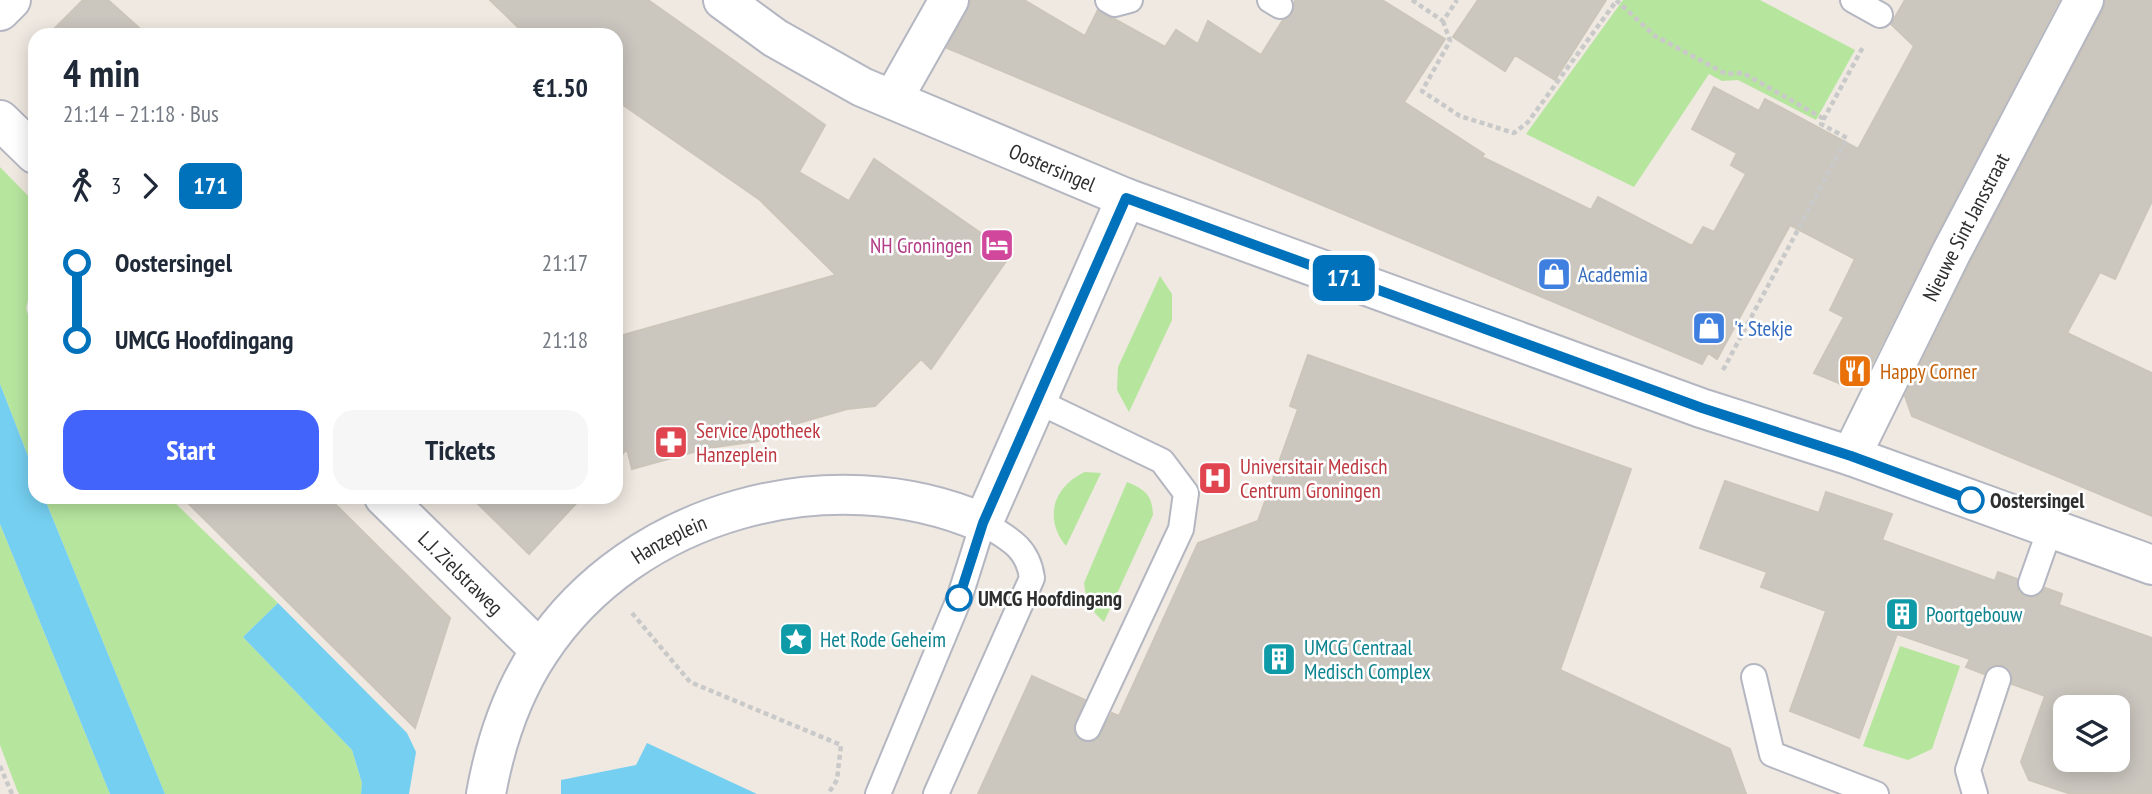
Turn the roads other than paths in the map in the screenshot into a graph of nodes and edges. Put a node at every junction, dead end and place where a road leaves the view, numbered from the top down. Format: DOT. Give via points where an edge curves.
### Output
graph roads {
  1 [pos="11,0"];
  2 [pos="723,0"];
  3 [pos="948,0"];
  4 [pos="1108,0"];
  5 [pos="1129,0"];
  6 [pos="1853,0"];
  7 [pos="2084,0"];
  8 [pos="0,11"];
  9 [pos="1880,15"];
  10 [pos="893,99"];
  11 [pos="0,120"];
  12 [pos="28,147"];
  13 [pos="1126,198"];
  14 [pos="1037,401"];
  15 [pos="1851,456"];
  16 [pos="391,504"];
  17 [pos="983,523"];
  18 [pos="2050,529"];
  19 [pos="2152,565"];
  20 [pos="2031,583"];
  21 [pos="540,650"];
  22 [pos="1754,677"];
  23 [pos="1998,679"];
  24 [pos="1088,728"];
  25 [pos="486,794"];
  26 [pos="878,794"];
  27 [pos="936,794"];
  28 [pos="1876,794"];
  29 [pos="1975,794"];
  1 -- 8 [label="street"];
  2 -- 10 [label="street, Oostersingel" via="817,64"];
  3 -- 10 [label="street"];
  4 -- 5 [label="lane" via="1115,4"];
  6 -- 9 [label="lane"];
  7 -- 15 [label="street, Nieuwe Sint Jansstraat"];
  10 -- 13 [label="street, Oostersingel"];
  11 -- 12 [label="street"];
  13 -- 14 [label="street"];
  13 -- 15 [label="street, Oostersingel" via="1702,408"];
  14 -- 17 [label="street"];
  14 -- 24 [label="lane" via="1161,461 1186,493 1181,529"];
  15 -- 18 [label="street, Oostersingel"];
  16 -- 21 [label="street, L.J. Zielstraweg"];
  17 -- 21 [label="street, Hanzeplein" via="916,501 869,495 822,494 729,511 642,552 604,580"];
  17 -- 26 [label="lane" via="948,625"];
  17 -- 27 [label="lane, Hanzeplein" via="1019,545 1031,565 1032,578"];
  18 -- 19 [label="street, Oostersingel"];
  18 -- 20 [label="lane"];
  21 -- 25 [label="street, Hanzeplein" via="501,731"];
  22 -- 28 [label="lane" via="1772,754"];
  23 -- 29 [label="lane" via="1968,770"];
}
